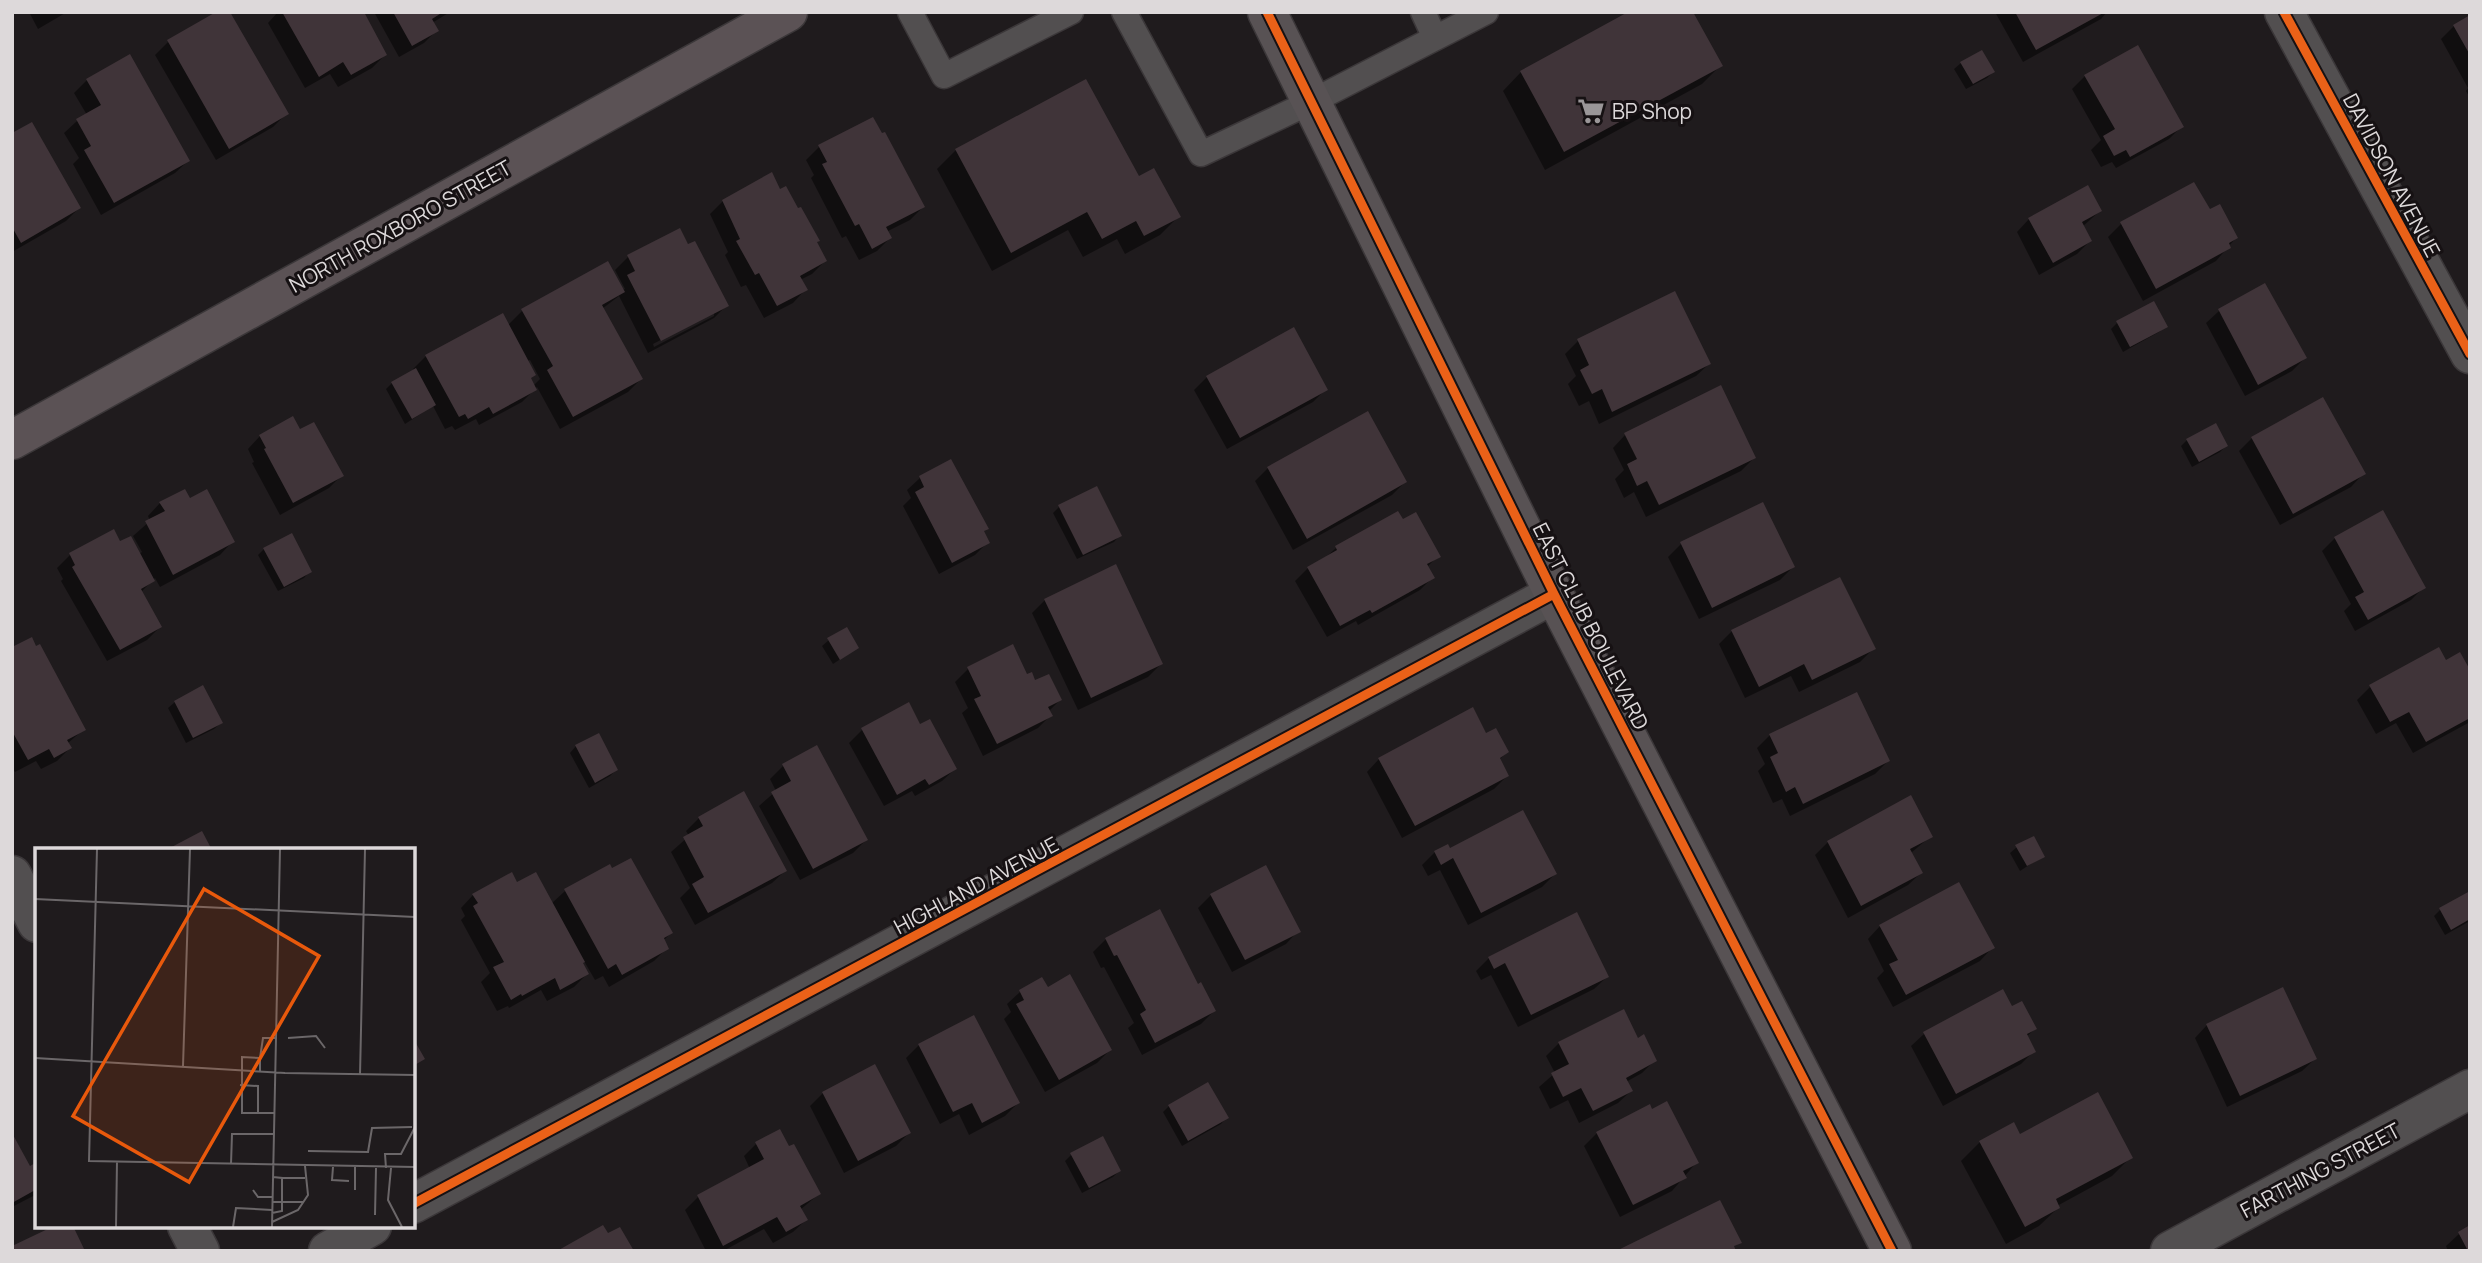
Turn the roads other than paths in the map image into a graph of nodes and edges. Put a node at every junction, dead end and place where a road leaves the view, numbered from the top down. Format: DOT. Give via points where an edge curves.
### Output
graph roads {
  1 [pos="788,12"];
  2 [pos="910,12"];
  3 [pos="1071,12"];
  4 [pos="1124,12"];
  5 [pos="1267,12"];
  6 [pos="1423,12"];
  7 [pos="1486,12"];
  8 [pos="2284,12"];
  9 [pos="1435,38"];
  10 [pos="1311,102"];
  11 [pos="2470,354"];
  12 [pos="12,440"];
  13 [pos="1554,594"];
  14 [pos="12,875"];
  15 [pos="35,919"];
  16 [pos="2470,1089"];
  17 [pos="415,1203"];
  18 [pos="188,1228"];
  19 [pos="368,1228"];
  20 [pos="200,1251"];
  21 [pos="328,1251"];
  22 [pos="1892,1251"];
  23 [pos="2170,1251"];
  1 -- 12 [label="main road, NORTH ROXBORO STREET"];
  2 -- 3 [label="lane" via="944,76"];
  4 -- 10 [label="lane" via="1201,154"];
  5 -- 10 [label="street, EAST CLUB BOULEVARD"];
  6 -- 9 [label="lane"];
  7 -- 9 [label="lane"];
  8 -- 11 [label="street, DAVIDSON AVENUE"];
  9 -- 10 [label="lane"];
  10 -- 13 [label="street, EAST CLUB BOULEVARD"];
  13 -- 17 [label="street, HIGHLAND AVENUE"];
  13 -- 22 [label="street, EAST CLUB BOULEVARD"];
  14 -- 15 [label="street"];
  16 -- 23 [label="street, FARTHING STREET"];
  18 -- 20 [label="street"];
  19 -- 21 [label="street"];
}
